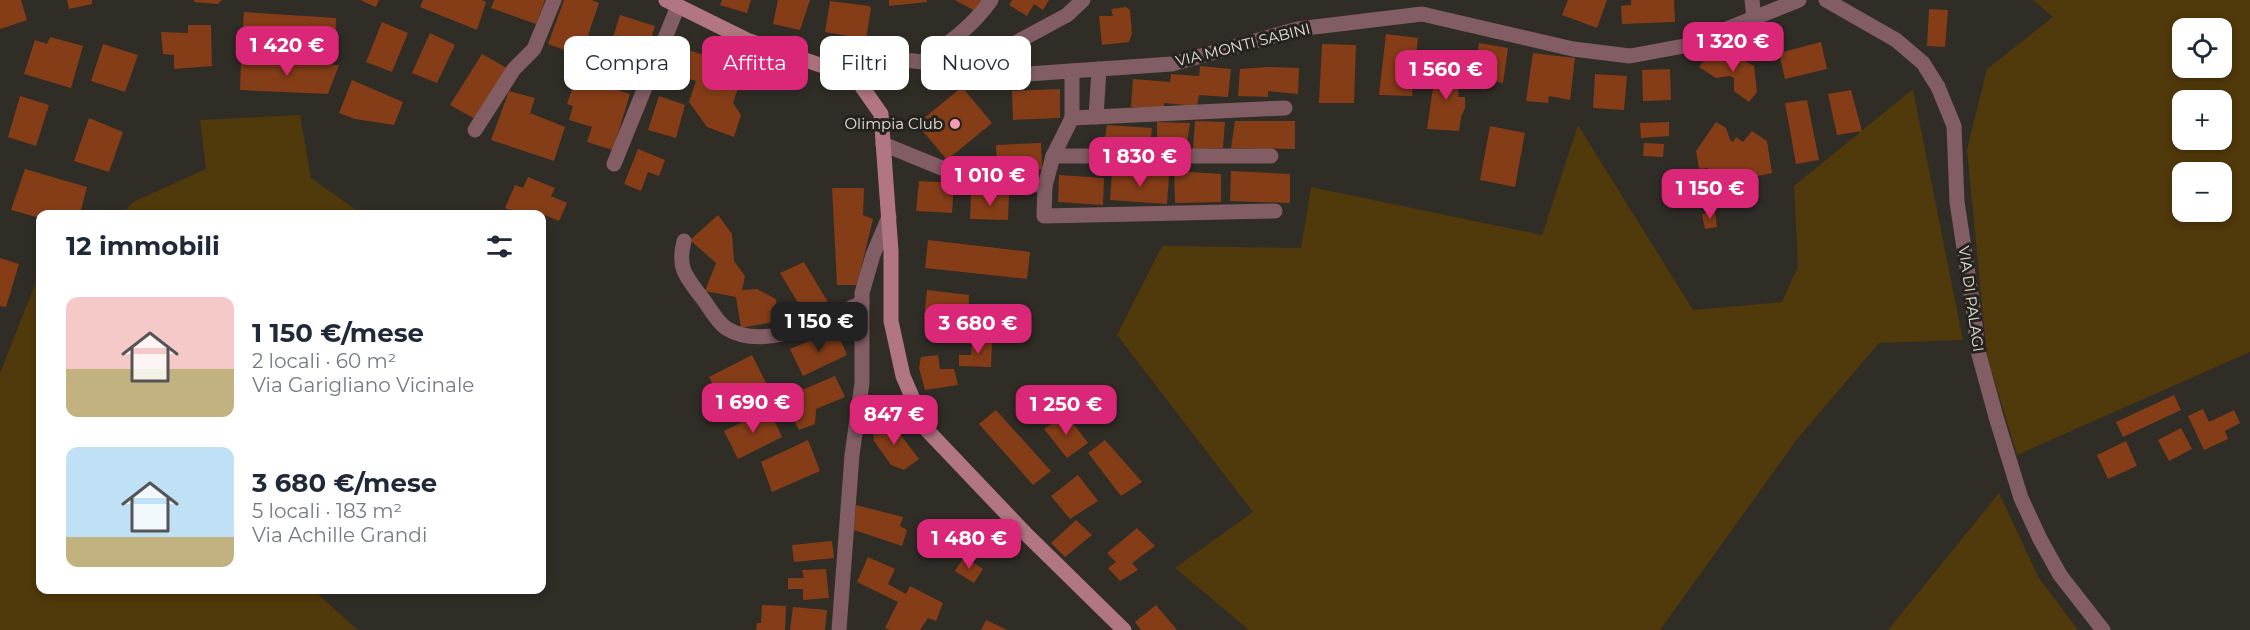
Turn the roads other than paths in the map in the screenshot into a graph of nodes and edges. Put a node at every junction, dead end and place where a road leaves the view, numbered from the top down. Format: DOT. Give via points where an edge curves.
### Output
graph roads {
  1 [pos="554,0"];
  2 [pos="991,0"];
  3 [pos="1083,0"];
  4 [pos="1752,0"];
  5 [pos="1799,0"];
  6 [pos="1826,0"];
  7 [pos="672,3"];
  8 [pos="1754,18"];
  9 [pos="955,36"];
  10 [pos="1028,36"];
  11 [pos="909,60"];
  12 [pos="921,62"];
  13 [pos="820,65"];
  14 [pos="1099,69"];
  15 [pos="1072,71"];
  16 [pos="1031,74"];
  17 [pos="864,90"];
  18 [pos="1286,108"];
  19 [pos="1096,117"];
  20 [pos="1072,118"];
  21 [pos="475,130"];
  22 [pos="883,144"];
  23 [pos="1053,156"];
  24 [pos="1271,156"];
  25 [pos="614,164"];
  26 [pos="1045,186"];
  27 [pos="1275,211"];
  28 [pos="889,217"];
  29 [pos="684,241"];
  30 [pos="862,303"];
  31 [pos="839,630"];
  32 [pos="1124,630"];
  33 [pos="2103,630"];
  1 -- 21 [label="street" via="534,49 514,69"];
  2 -- 9 [label="street"];
  3 -- 10 [label="street" via="1067,15"];
  4 -- 8 [label="street"];
  5 -- 8 [label="street, VIA MONTI SABINI"];
  6 -- 33 [label="street, VIA DI PALAGI" via="1896,40 1923,63 1938,87 1954,126 1957,202 1977,351 1996,417 2021,498 2040,539 2060,575"];
  7 -- 13 [label="main road" via="747,40"];
  7 -- 25 [label="street"];
  8 -- 14 [label="street, VIA MONTI SABINI" via="1684,46 1630,56 1573,50 1422,14 1298,29 1172,64"];
  11 -- 12 [label="street, VIA MONTI SABINI"];
  14 -- 15 [label="street, VIA MONTI SABINI"];
  14 -- 19 [label="street"];
  15 -- 16 [label="street, VIA MONTI SABINI"];
  15 -- 20 [label="street"];
  17 -- 22 [label="main road" via="881,114"];
  18 -- 19 [label="street"];
  19 -- 20 [label="street"];
  20 -- 23 [label="street"];
  22 -- 26 [label="street" via="949,171"];
  22 -- 28 [label="main road"];
  23 -- 24 [label="street"];
  23 -- 26 [label="street"];
  26 -- 27 [label="street" via="1044,216"];
  28 -- 30 [label="street" via="864,283"];
  28 -- 32 [label="main road" via="891,321 903,376 926,429"];
  29 -- 30 [label="street" via="680,258 685,275 725,328 753,337 790,334"];
  30 -- 31 [label="street" via="862,383 852,455"];
}
